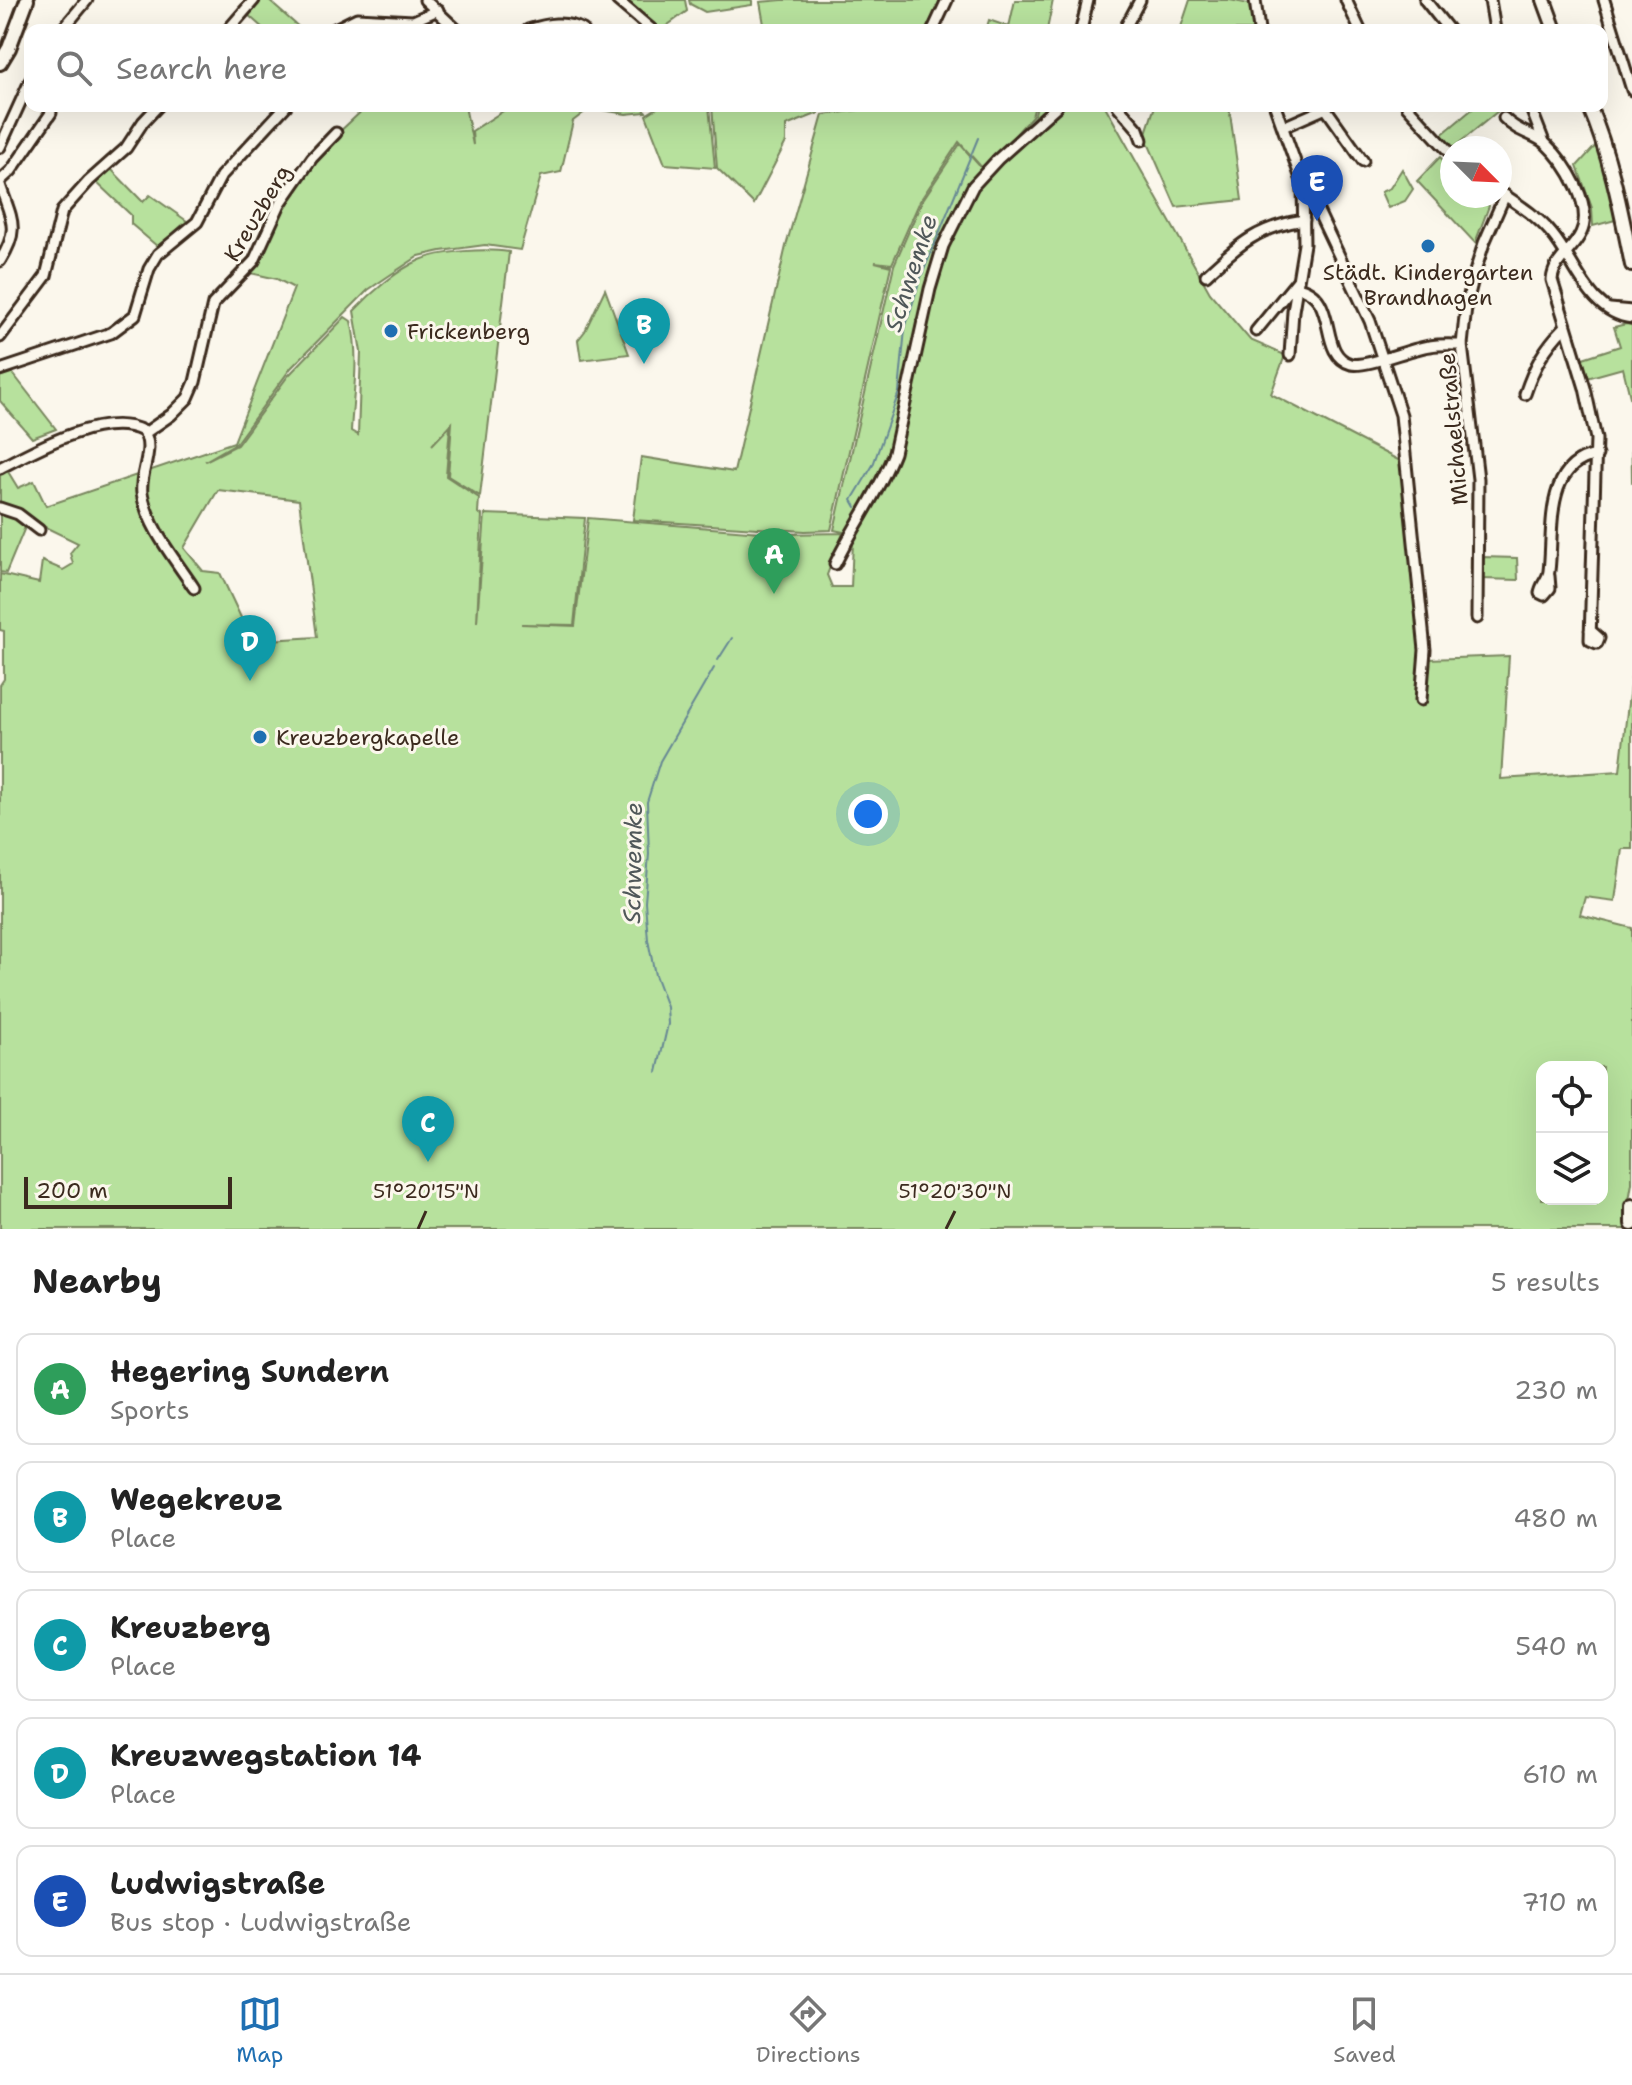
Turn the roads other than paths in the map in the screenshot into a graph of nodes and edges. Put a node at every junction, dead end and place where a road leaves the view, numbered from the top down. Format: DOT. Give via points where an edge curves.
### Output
graph roads {
  1 [pos="27,0"];
  2 [pos="87,0"];
  3 [pos="254,0"];
  4 [pos="425,0"];
  5 [pos="617,0"];
  6 [pos="947,0"];
  7 [pos="1088,0"];
  8 [pos="1140,0"];
  9 [pos="1255,0"];
  10 [pos="1346,0"];
  11 [pos="1425,0"];
  12 [pos="1490,0"];
  13 [pos="1544,0"];
  14 [pos="1604,0"];
  15 [pos="438,10"];
  16 [pos="67,24"];
  17 [pos="233,24"];
  18 [pos="345,24"];
  19 [pos="451,24"];
  20 [pos="645,24"];
  21 [pos="936,24"];
  22 [pos="1082,24"];
  23 [pos="1127,24"];
  24 [pos="1258,24"];
  25 [pos="1357,24"];
  26 [pos="1444,24"];
  27 [pos="1494,24"];
  28 [pos="1553,24"];
  29 [pos="1628,61"];
  30 [pos="0,63"];
  31 [pos="1632,90"];
  32 [pos="24,94"];
  33 [pos="152,112"];
  34 [pos="280,112"];
  35 [pos="1051,112"];
  36 [pos="1123,112"];
  37 [pos="1277,112"];
  38 [pos="1315,112"];
  39 [pos="1327,112"];
  40 [pos="1413,112"];
  41 [pos="1532,112"];
  42 [pos="1591,112"];
  43 [pos="51,113"];
  44 [pos="1504,118"];
  45 [pos="1535,121"];
  46 [pos="1283,127"];
  47 [pos="336,133"];
  48 [pos="1523,133"];
  49 [pos="1142,140"];
  50 [pos="1440,142"];
  51 [pos="1544,142"];
  52 [pos="0,147"];
  53 [pos="1363,161"];
  54 [pos="0,183"];
  55 [pos="1304,195"];
  56 [pos="1512,201"];
  57 [pos="1497,208"];
  58 [pos="1304,220"];
  59 [pos="1565,252"];
  60 [pos="0,261"];
  61 [pos="1632,265"];
  62 [pos="1206,275"];
  63 [pos="1297,284"];
  64 [pos="1606,309"];
  65 [pos="1632,311"];
  66 [pos="1632,318"];
  67 [pos="1565,327"];
  68 [pos="1256,331"];
  69 [pos="0,337"];
  70 [pos="1462,345"];
  71 [pos="1290,355"];
  72 [pos="1381,358"];
  73 [pos="0,370"];
  74 [pos="1525,394"];
  75 [pos="145,433"];
  76 [pos="1597,455"];
  77 [pos="0,468"];
  78 [pos="0,508"];
  79 [pos="39,530"];
  80 [pos="835,564"];
  81 [pos="1549,576"];
  82 [pos="194,588"];
  83 [pos="1477,618"];
  84 [pos="1590,630"];
  85 [pos="1421,700"];
  86 [pos="1632,1206"];
  87 [pos="1632,1224"];
  1 -- 30 [label="main road"];
  2 -- 16 [label="street"];
  3 -- 17 [label="street"];
  4 -- 15 [label="street"];
  5 -- 20 [label="street"];
  6 -- 21 [label="street"];
  7 -- 22 [label="street"];
  8 -- 23 [label="street"];
  9 -- 24 [label="street"];
  10 -- 25 [label="street"];
  11 -- 26 [label="street"];
  12 -- 27 [label="street"];
  13 -- 28 [label="main road"];
  14 -- 29 [label="street"];
  15 -- 18 [label="street" via="413,21 357,18"];
  15 -- 19 [label="street"];
  29 -- 31 [label="street"];
  32 -- 52 [label="street"];
  33 -- 69 [label="street" via="126,148 62,211 47,273"];
  34 -- 73 [label="street" via="221,176 197,222 158,254 127,323"];
  35 -- 80 [label="street" via="973,186 943,246 894,453"];
  36 -- 49 [label="street"];
  37 -- 46 [label="street"];
  38 -- 46 [label="street"];
  39 -- 53 [label="street"];
  40 -- 50 [label="street"];
  41 -- 45 [label="street"];
  42 -- 61 [label="main road" via="1613,174"];
  43 -- 54 [label="street"];
  44 -- 48 [label="street"];
  45 -- 48 [label="street"];
  45 -- 51 [label="street"];
  46 -- 55 [label="street"];
  47 -- 75 [label="street, Kreuzberg" via="280,204 254,261 213,304 188,398"];
  48 -- 51 [label="street"];
  51 -- 59 [label="street" via="1585,206 1582,233"];
  54 -- 60 [label="street" via="14,233"];
  55 -- 58 [label="street"];
  55 -- 72 [label="street" via="1316,207 1351,280"];
  56 -- 59 [label="street" via="1538,218"];
  57 -- 70 [label="street, Michaelstraße" via="1477,264"];
  58 -- 62 [label="street" via="1279,224 1240,243"];
  58 -- 63 [label="street"];
  59 -- 64 [label="street" via="1591,296"];
  59 -- 67 [label="street" via="1552,280"];
  63 -- 68 [label="street"];
  63 -- 71 [label="street"];
  63 -- 72 [label="street" via="1322,305 1333,347 1342,359 1356,365"];
  64 -- 65 [label="street"];
  64 -- 66 [label="street"];
  67 -- 74 [label="street" via="1536,362"];
  67 -- 76 [label="street" via="1592,412"];
  70 -- 72 [label="street" via="1430,346"];
  70 -- 83 [label="street, Michaelstraße" via="1478,479"];
  72 -- 85 [label="street" via="1403,427 1425,650"];
  75 -- 77 [label="street" via="126,425 105,426"];
  75 -- 82 [label="street" via="149,444 142,484 150,520"];
  76 -- 81 [label="street" via="1574,465 1557,491"];
  76 -- 84 [label="street"];
  78 -- 79 [label="street"];
  86 -- 87 [label="main road"];
}
